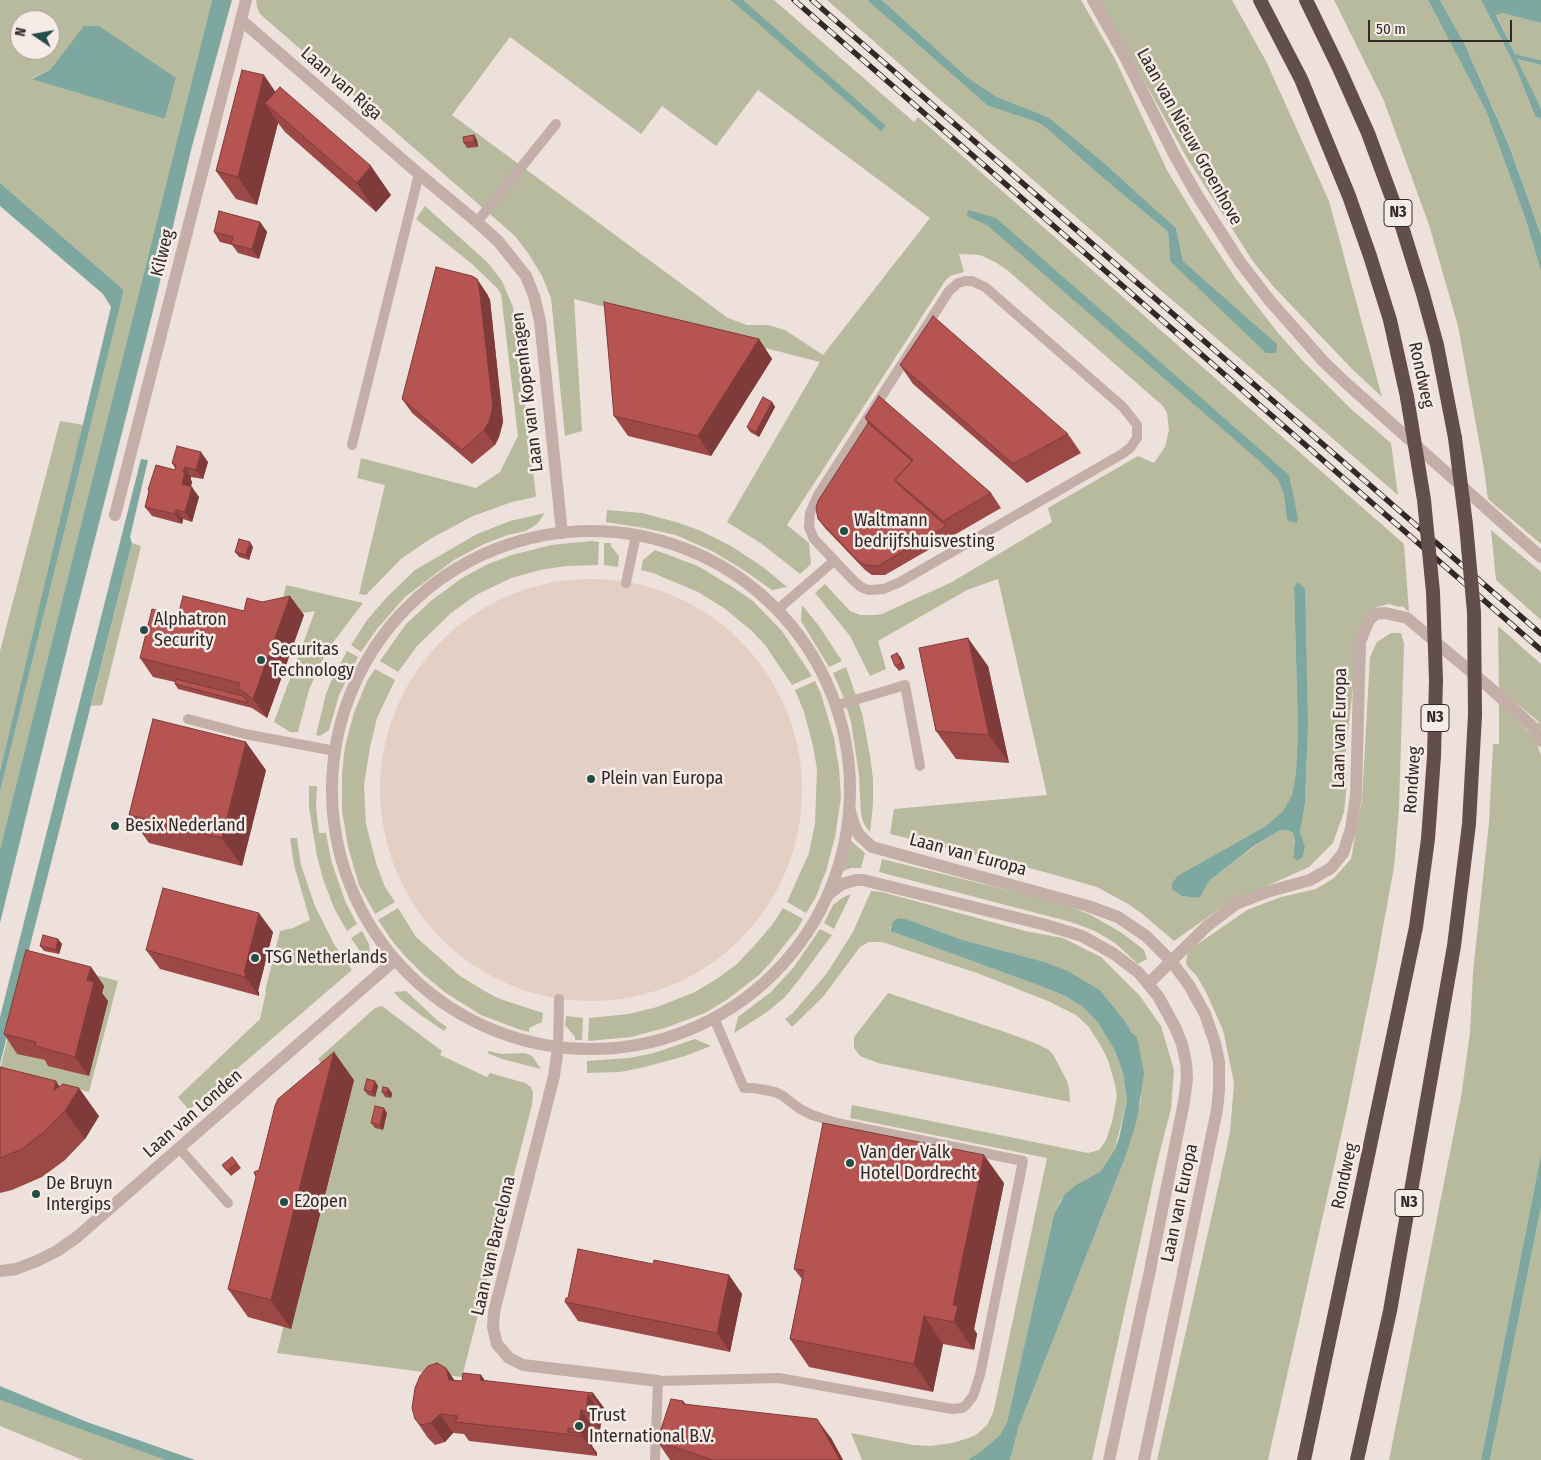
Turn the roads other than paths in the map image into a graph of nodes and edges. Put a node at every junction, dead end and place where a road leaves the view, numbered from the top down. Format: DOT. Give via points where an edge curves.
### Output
graph roads {
  1 [pos="246,0"];
  2 [pos="1093,0"];
  3 [pos="1260,0"];
  4 [pos="1306,0"];
  5 [pos="241,20"];
  6 [pos="556,124"];
  7 [pos="419,174"];
  8 [pos="477,222"];
  9 [pos="352,446"];
  10 [pos="115,515"];
  11 [pos="562,533"];
  12 [pos="636,535"];
  13 [pos="1541,557"];
  14 [pos="834,560"];
  15 [pos="626,582"];
  16 [pos="777,610"];
  17 [pos="835,706"];
  18 [pos="188,719"];
  19 [pos="1541,741"];
  20 [pos="335,751"];
  21 [pos="920,766"];
  22 [pos="849,808"];
  23 [pos="827,896"];
  24 [pos="396,960"];
  25 [pos="1172,961"];
  26 [pos="1148,984"];
  27 [pos="559,999"];
  28 [pos="714,1018"];
  29 [pos="558,1048"];
  30 [pos="179,1148"];
  31 [pos="228,1203"];
  32 [pos="0,1271"];
  33 [pos="658,1381"];
  34 [pos="655,1460"];
  35 [pos="1109,1460"];
  36 [pos="1144,1460"];
  37 [pos="1304,1460"];
  38 [pos="1357,1460"];
  1 -- 5 [label="street, Kilweg"];
  2 -- 13 [label="street, Laan van Nieuw Groenhove" via="1197,195 1240,262 1270,300 1346,383"];
  3 -- 37 [label="highway, Rondweg / N3, bridge" via="1301,79 1349,196 1390,320 1424,500 1433,592 1436,680 1428,839 1416,927"];
  4 -- 38 [label="highway, Rondweg / N3, bridge" via="1368,133 1423,294 1437,345 1454,438 1474,612 1475,715 1469,824 1454,946 1390,1311"];
  5 -- 7 [label="street, Laan van Riga"];
  5 -- 10 [label="street, Kilweg"];
  6 -- 8 [label="lane"];
  7 -- 8 [label="street, Laan van Kopenhagen"];
  7 -- 9 [label="lane"];
  8 -- 11 [label="street, Laan van Kopenhagen" via="513,258 526,276 534,296 540,320"];
  11 -- 12 [label="street, Laan van Europa" via="586,531"];
  11 -- 20 [label="street, Laan van Europa" via="531,538 484,554 438,581 420,596 387,631 368,659 349,698"];
  12 -- 15 [label="lane"];
  12 -- 16 [label="street, Laan van Europa" via="675,545 706,558 741,579"];
  14 -- 14 [label="lane" via="861,587 876,590 891,587 1130,448 1137,438 1137,425 1124,407 985,287 972,281 958,283 948,291 813,505 809,521 811,534"];
  14 -- 16 [label="lane"];
  16 -- 17 [label="street, Laan van Europa" via="814,659"];
  17 -- 21 [label="lane" via="905,685"];
  17 -- 22 [label="street, Laan van Europa" via="847,754"];
  18 -- 20 [label="lane" via="245,734"];
  19 -- 25 [label="street, Laan van Europa" via="1532,726 1407,618 1376,614 1369,620 1360,642 1356,796 1351,829 1343,852 1331,868 1310,880 1236,904 1207,926"];
  20 -- 24 [label="street, Laan van Europa" via="332,802 342,862 359,905 380,941"];
  22 -- 23 [label="street, Laan van Europa" via="844,846"];
  22 -- 25 [label="street, Laan van Europa" via="859,835 872,847 1103,911 1146,936"];
  23 -- 26 [label="street, Laan van Europa" via="842,884 864,880 1046,925 1100,945 1126,962"];
  23 -- 28 [label="street, Laan van Europa" via="800,943 782,964 764,983"];
  24 -- 29 [label="street, Laan van Europa" via="430,994 470,1020 518,1039"];
  24 -- 30 [label="street, Laan van Londen"];
  25 -- 26 [label="street, Laan van Europa"];
  25 -- 36 [label="street, Laan van Europa" via="1198,1000 1211,1030 1219,1062 1219,1090"];
  26 -- 35 [label="street, Laan van Europa" via="1167,1011 1182,1044 1186,1079 1180,1125"];
  27 -- 29 [label="lane"];
  28 -- 29 [label="street, Laan van Europa" via="676,1036 644,1044 595,1050"];
  28 -- 33 [label="lane" via="744,1088 775,1092 812,1115 837,1123 1023,1161 980,1375 973,1396 962,1408 952,1409 779,1378"];
  29 -- 33 [label="street, Laan van Barcelona" via="554,1076 494,1312 497,1344 509,1358 523,1365"];
  30 -- 31 [label="lane"];
  30 -- 32 [label="street, Laan van Londen" via="99,1219 63,1246 37,1262"];
  33 -- 34 [label="lane"];
}
